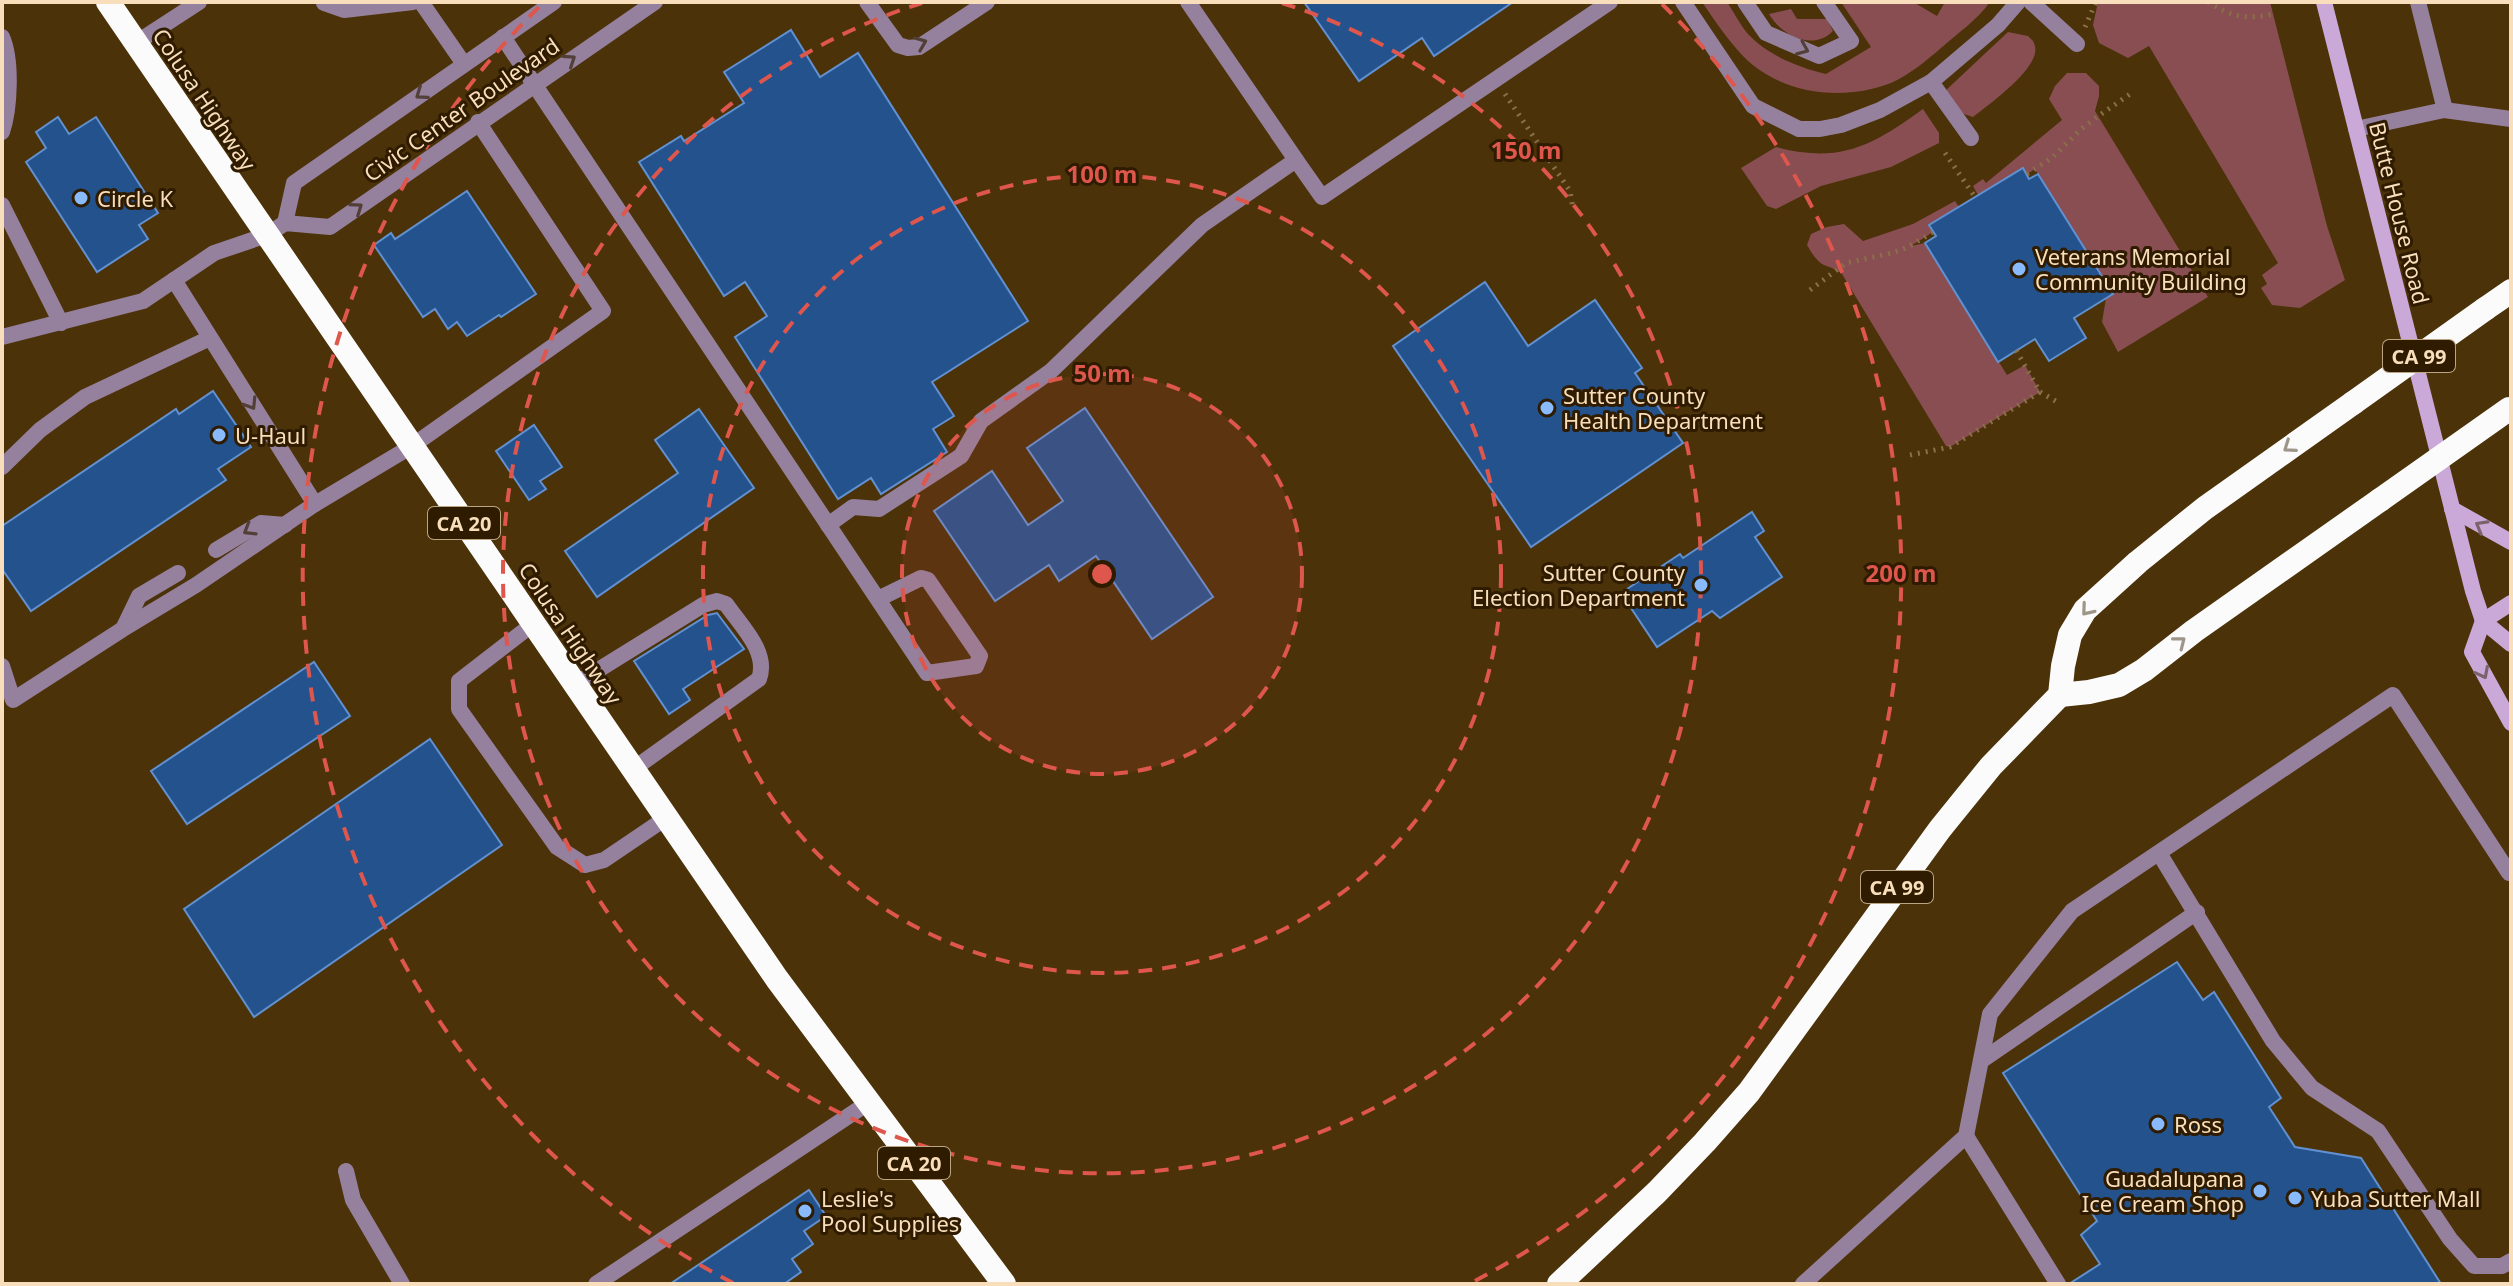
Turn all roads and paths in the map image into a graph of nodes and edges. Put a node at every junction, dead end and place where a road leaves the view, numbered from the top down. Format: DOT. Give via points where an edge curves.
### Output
graph roads {
  1 [pos="108,2"];
  2 [pos="199,2"];
  3 [pos="413,2"];
  4 [pos="421,2"];
  5 [pos="554,2"];
  6 [pos="655,2"];
  7 [pos="867,2"];
  8 [pos="987,2"];
  9 [pos="1188,2"];
  10 [pos="1610,2"];
  11 [pos="1683,2"];
  12 [pos="1745,2"];
  13 [pos="1824,2"];
  14 [pos="2018,2"];
  15 [pos="2031,2"];
  16 [pos="2208,2"];
  17 [pos="2324,2"];
  18 [pos="2418,2"];
  19 [pos="324,3"];
  20 [pos="2273,14"];
  21 [pos="2,37"];
  22 [pos="503,37"];
  23 [pos="136,43"];
  24 [pos="2077,44"];
  25 [pos="464,64"];
  26 [pos="1495,80"];
  27 [pos="1931,82"];
  28 [pos="534,84"];
  29 [pos="2133,92"];
  30 [pos="2445,110"];
  31 [pos="2511,119"];
  32 [pos="478,122"];
  33 [pos="2356,129"];
  34 [pos="2,132"];
  35 [pos="1971,138"];
  36 [pos="1945,153"];
  37 [pos="1296,160"];
  38 [pos="2027,174"];
  39 [pos="1975,197"];
  40 [pos="2,205"];
  41 [pos="1573,209"];
  42 [pos="276,229"];
  43 [pos="1933,232"];
  44 [pos="174,280"];
  45 [pos="1810,290"];
  46 [pos="2511,291"];
  47 [pos="61,323"];
  48 [pos="2,337"];
  49 [pos="210,338"];
  50 [pos="2016,350"];
  51 [pos="2040,392"];
  52 [pos="2059,403"];
  53 [pos="2510,408"];
  54 [pos="412,446"];
  55 [pos="1910,455"];
  56 [pos="2,467"];
  57 [pos="315,504"];
  58 [pos="2452,509"];
  59 [pos="285,525"];
  60 [pos="828,525"];
  61 [pos="2511,542"];
  62 [pos="216,550"];
  63 [pos="178,573"];
  64 [pos="878,599"];
  65 [pos="2511,603"];
  66 [pos="2483,621"];
  67 [pos="533,624"];
  68 [pos="123,629"];
  69 [pos="2511,644"];
  70 [pos="2,666"];
  71 [pos="574,685"];
  72 [pos="2060,695"];
  73 [pos="2511,723"];
  74 [pos="632,770"];
  75 [pos="666,818"];
  76 [pos="2159,853"];
  77 [pos="2510,873"];
  78 [pos="2197,912"];
  79 [pos="1981,1061"];
  80 [pos="868,1103"];
  81 [pos="1966,1136"];
  82 [pos="346,1171"];
  83 [pos="2511,1261"];
  84 [pos="998,1281"];
  85 [pos="402,1284"];
  86 [pos="596,1284"];
  87 [pos="1559,1284"];
  88 [pos="1803,1284"];
  89 [pos="2058,1284"];
  1 -- 23 [label="highway, Colusa Highway / CA 20"];
  2 -- 23 [label="street"];
  3 -- 19 [label="street" via="344,10"];
  4 -- 25 [label="street"];
  5 -- 22 [label="street, Civic Center Boulevard"];
  28 -- 6 [label="street, Civic Center Boulevard, one-way"];
  7 -- 8 [label="street, one-way" via="898,45 913,48"];
  9 -- 37 [label="street"];
  10 -- 26 [label="street"];
  11 -- 27 [label="street" via="1753,106 1799,129 1841,125"];
  12 -- 13 [label="street, one-way" via="1766,33 1819,56 1851,41"];
  14 -- 27 [label="street"];
  15 -- 24 [label="street"];
  16 -- 20 [label="path" via="2245,18"];
  17 -- 33 [label="main road, Butte House Road"];
  18 -- 30 [label="street"];
  21 -- 34 [label="street" via="8,50"];
  22 -- 25 [label="street, Civic Center Boulevard"];
  22 -- 28 [label="street"];
  23 -- 42 [label="highway, Colusa Highway / CA 20"];
  25 -- 42 [label="street, Civic Center Boulevard, one-way" via="294,183"];
  26 -- 37 [label="street" via="1322,197"];
  26 -- 41 [label="path" via="1570,191"];
  27 -- 35 [label="street"];
  28 -- 32 [label="street, Civic Center Boulevard"];
  28 -- 60 [label="street"];
  29 -- 38 [label="path"];
  30 -- 31 [label="street"];
  30 -- 33 [label="street"];
  42 -- 32 [label="street, Civic Center Boulevard, one-way" via="330,227"];
  32 -- 54 [label="street" via="603,311"];
  33 -- 58 [label="main road, Butte House Road"];
  36 -- 39 [label="path"];
  37 -- 60 [label="street" via="1202,225 1051,371 981,421 961,456 879,509 853,507"];
  40 -- 47 [label="street"];
  42 -- 44 [label="street, Civic Center Boulevard" via="214,253"];
  42 -- 54 [label="highway, Colusa Highway / CA 20"];
  43 -- 45 [label="path" via="1892,253 1846,263"];
  44 -- 47 [label="street, Civic Center Boulevard" via="143,301"];
  44 -- 49 [label="street"];
  46 -- 72 [label="highway, CA 99, one-way, bridge" via="2205,508 2138,562 2085,610 2070,635"];
  47 -- 48 [label="street, Civic Center Boulevard"];
  49 -- 56 [label="street" via="85,397"];
  49 -- 57 [label="street, one-way"];
  50 -- 51 [label="path"];
  51 -- 52 [label="path"];
  51 -- 55 [label="path" via="1950,447"];
  72 -- 53 [label="highway, one-way, bridge" via="2119,685 2144,670"];
  54 -- 57 [label="street"];
  54 -- 67 [label="highway, Colusa Highway / CA 20"];
  57 -- 59 [label="street"];
  61 -- 58 [label="main road, one-way"];
  58 -- 66 [label="main road, Butte House Road"];
  59 -- 62 [label="street, one-way" via="261,523"];
  59 -- 68 [label="street"];
  60 -- 64 [label="street"];
  63 -- 68 [label="street" via="139,596"];
  64 -- 64 [label="street" via="927,673 976,666 980,656 928,580 921,578"];
  65 -- 66 [label="main road"];
  66 -- 69 [label="main road"];
  66 -- 73 [label="main road, Butte House Road, one-way" via="2472,652"];
  67 -- 71 [label="highway, Colusa Highway / CA 20"];
  67 -- 75 [label="street" via="459,681 459,709 557,847 585,865 604,860"];
  68 -- 70 [label="street" via="13,700"];
  71 -- 74 [label="highway, Colusa Highway / CA 20"];
  71 -- 74 [label="street" via="717,601 726,604 761,655 759,679"];
  72 -- 87 [label="highway, CA 99" via="1991,766 1940,829 1749,1092 1657,1192"];
  74 -- 75 [label="highway, Colusa Highway / CA 20"];
  75 -- 80 [label="highway, Colusa Highway / CA 20"];
  76 -- 77 [label="street" via="2393,695"];
  76 -- 78 [label="street"];
  76 -- 79 [label="street" via="2072,911 1990,1014"];
  78 -- 79 [label="street"];
  78 -- 83 [label="street" via="2273,1041 2312,1088 2378,1131 2474,1266"];
  79 -- 81 [label="street"];
  80 -- 84 [label="highway, Colusa Highway / CA 20"];
  80 -- 86 [label="street"];
  81 -- 88 [label="street"];
  81 -- 89 [label="street"];
  82 -- 85 [label="street" via="353,1200"];
}
